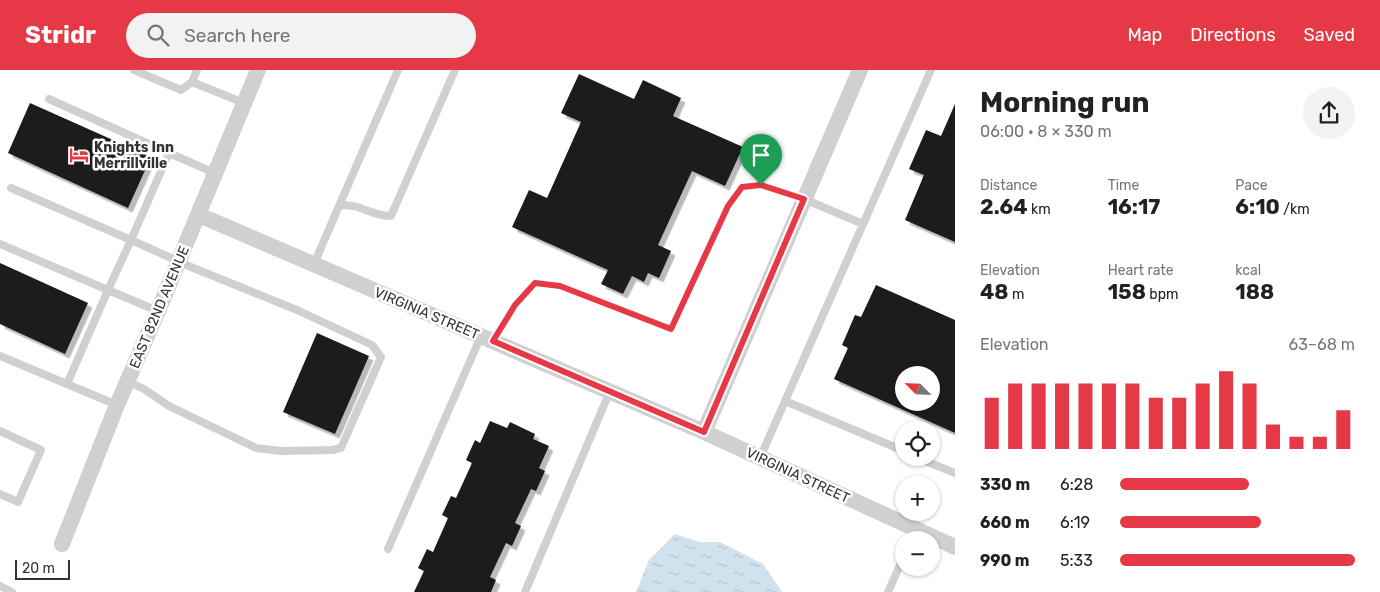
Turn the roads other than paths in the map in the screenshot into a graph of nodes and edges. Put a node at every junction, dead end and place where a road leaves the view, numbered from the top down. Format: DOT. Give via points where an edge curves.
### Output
graph roads {
  1 [pos="134,70"];
  2 [pos="197,70"];
  3 [pos="258,70"];
  4 [pos="398,70"];
  5 [pos="455,70"];
  6 [pos="860,70"];
  7 [pos="931,70"];
  8 [pos="192,82"];
  9 [pos="49,99"];
  10 [pos="244,103"];
  11 [pos="169,153"];
  12 [pos="214,173"];
  13 [pos="11,188"];
  14 [pos="804,199"];
  15 [pos="339,206"];
  16 [pos="199,214"];
  17 [pos="863,224"];
  18 [pos="131,240"];
  19 [pos="0,244"];
  20 [pos="179,261"];
  21 [pos="314,264"];
  22 [pos="108,290"];
  23 [pos="158,311"];
  24 [pos="487,338"];
  25 [pos="0,356"];
  26 [pos="128,381"];
  27 [pos="67,384"];
  28 [pos="610,391"];
  29 [pos="785,401"];
  30 [pos="117,406"];
  31 [pos="0,431"];
  32 [pos="704,432"];
  33 [pos="895,447"];
  34 [pos="760,458"];
  35 [pos="938,466"];
  36 [pos="955,473"];
  37 [pos="0,494"];
  38 [pos="62,544"];
  39 [pos="955,547"];
  40 [pos="388,549"];
  41 [pos="895,576"];
  42 [pos="0,586"];
  43 [pos="12,592"];
  44 [pos="526,592"];
  45 [pos="888,592"];
  1 -- 8 [label="lane" via="181,90"];
  2 -- 8 [label="lane"];
  3 -- 10 [label="street, EAST 82ND AVENUE"];
  4 -- 15 [label="lane"];
  5 -- 15 [label="lane" via="390,216 380,216 349,204"];
  6 -- 14 [label="street"];
  7 -- 17 [label="lane"];
  8 -- 10 [label="lane"];
  9 -- 11 [label="lane"];
  10 -- 12 [label="street, EAST 82ND AVENUE"];
  11 -- 12 [label="lane"];
  11 -- 18 [label="lane"];
  12 -- 16 [label="street, EAST 82ND AVENUE"];
  13 -- 18 [label="lane"];
  14 -- 17 [label="lane"];
  14 -- 24 [label="lane" via="761,185 742,187 728,206 671,329 560,286 535,283"];
  14 -- 32 [label="street"];
  15 -- 21 [label="lane"];
  16 -- 20 [label="street, EAST 82ND AVENUE"];
  16 -- 21 [label="street, VIRGINIA STREET"];
  17 -- 29 [label="lane"];
  18 -- 20 [label="lane"];
  18 -- 22 [label="lane"];
  19 -- 22 [label="lane"];
  20 -- 23 [label="street, EAST 82ND AVENUE"];
  20 -- 26 [label="lane" via="298,310 372,345 381,357 341,448 332,450 256,448 169,406"];
  21 -- 24 [label="street, VIRGINIA STREET"];
  22 -- 23 [label="lane"];
  22 -- 27 [label="lane"];
  23 -- 26 [label="street, EAST 82ND AVENUE"];
  24 -- 28 [label="street, VIRGINIA STREET"];
  24 -- 40 [label="lane"];
  25 -- 27 [label="lane"];
  26 -- 30 [label="street, EAST 82ND AVENUE"];
  27 -- 30 [label="lane"];
  28 -- 32 [label="street, VIRGINIA STREET"];
  28 -- 44 [label="lane"];
  29 -- 33 [label="lane"];
  29 -- 34 [label="lane"];
  30 -- 38 [label="street, EAST 82ND AVENUE"];
  31 -- 37 [label="lane" via="41,450 18,502"];
  32 -- 34 [label="street, VIRGINIA STREET"];
  34 -- 39 [label="street, VIRGINIA STREET" via="914,532"];
  35 -- 36 [label="lane"];
  41 -- 45 [label="lane"];
  42 -- 43 [label="lane"];
}
